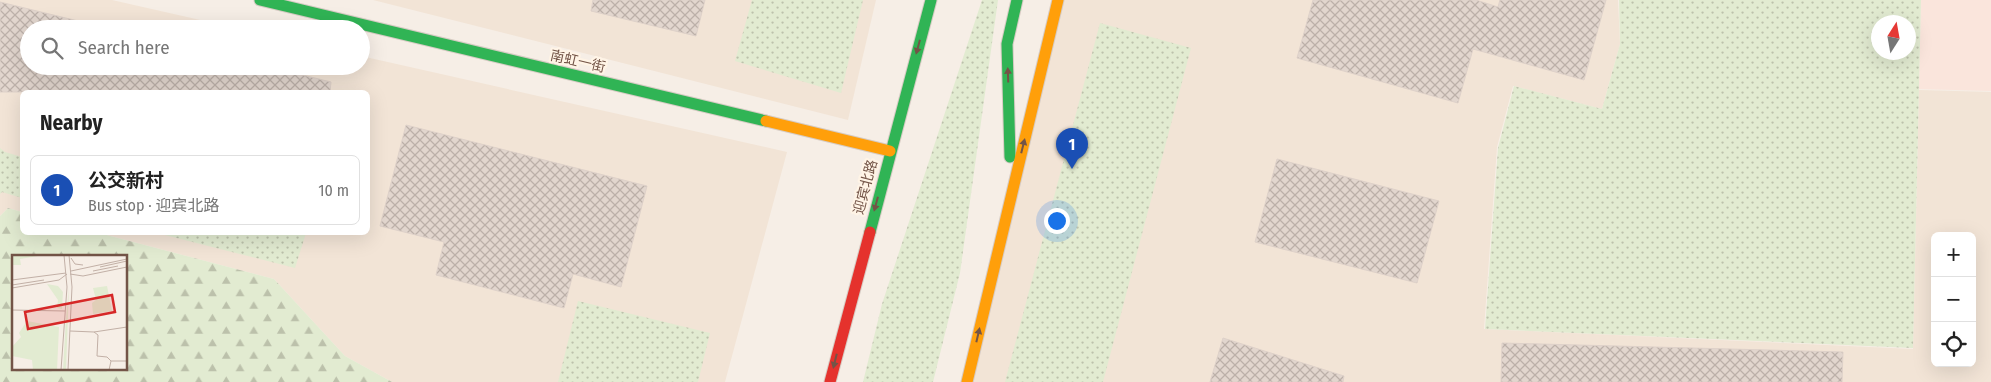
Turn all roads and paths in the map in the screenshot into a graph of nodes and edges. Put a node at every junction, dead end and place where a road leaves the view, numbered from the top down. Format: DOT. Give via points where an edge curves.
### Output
graph roads {
  1 [pos="260,0"];
  2 [pos="931,0"];
  3 [pos="1017,0"];
  4 [pos="1058,0"];
  5 [pos="343,20"];
  6 [pos="370,26"];
  7 [pos="890,151"];
  8 [pos="1012,194"];
  9 [pos="830,382"];
  10 [pos="967,382"];
  1 -- 5 [label="main road, 南虹一街"];
  2 -- 7 [label="main road, 迎宾北路, one-way"];
  8 -- 3 [label="main road, one-way" via="1007,44"];
  8 -- 4 [label="main road, one-way"];
  6 -- 7 [label="main road, 南虹一街"];
  7 -- 9 [label="main road, 迎宾北路, one-way"];
  10 -- 8 [label="main road, one-way"];
}
